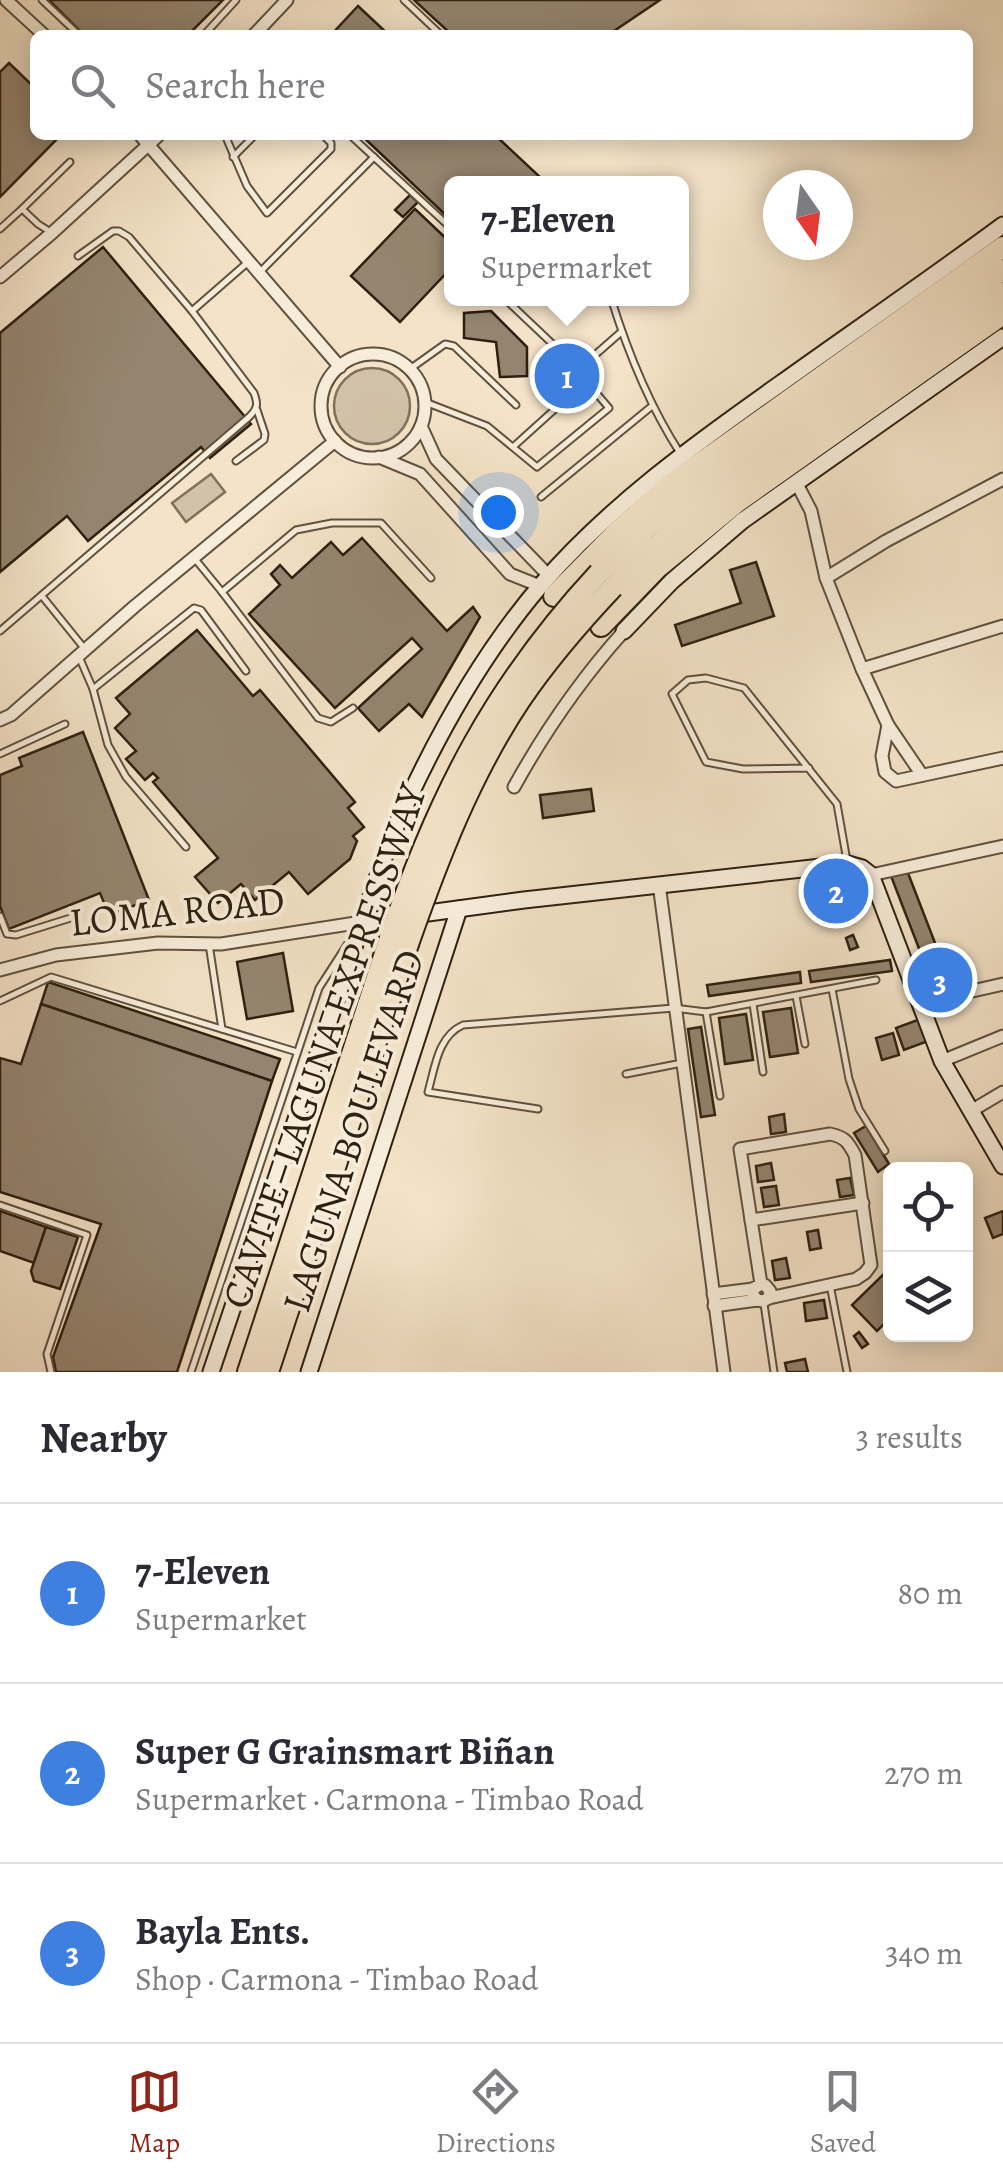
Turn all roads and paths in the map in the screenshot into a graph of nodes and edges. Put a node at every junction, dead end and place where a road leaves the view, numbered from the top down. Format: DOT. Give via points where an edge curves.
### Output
graph roads {
  1 [pos="6,0"];
  2 [pos="42,0"];
  3 [pos="236,0"];
  4 [pos="287,0"];
  5 [pos="404,0"];
  6 [pos="39,30"];
  7 [pos="74,30"];
  8 [pos="209,30"];
  9 [pos="259,30"];
  10 [pos="436,30"];
  11 [pos="148,140"];
  12 [pos="152,140"];
  13 [pos="226,140"];
  14 [pos="250,140"];
  15 [pos="328,140"];
  16 [pos="355,140"];
  17 [pos="233,157"];
  18 [pos="374,157"];
  19 [pos="70,162"];
  20 [pos="22,209"];
  21 [pos="444,222"];
  22 [pos="1003,225"];
  23 [pos="0,229"];
  24 [pos="52,233"];
  25 [pos="1003,247"];
  26 [pos="78,256"];
  27 [pos="250,261"];
  28 [pos="1003,270"];
  29 [pos="260,273"];
  30 [pos="0,276"];
  31 [pos="1003,293"];
  32 [pos="512,306"];
  33 [pos="613,306"];
  34 [pos="192,310"];
  35 [pos="1003,314"];
  36 [pos="621,332"];
  37 [pos="1003,337"];
  38 [pos="340,366"];
  39 [pos="410,369"];
  40 [pos="425,402"];
  41 [pos="516,405"];
  42 [pos="652,406"];
  43 [pos="257,410"];
  44 [pos="421,426"];
  45 [pos="335,441"];
  46 [pos="513,447"];
  47 [pos="681,456"];
  48 [pos="379,457"];
  49 [pos="236,461"];
  50 [pos="1003,479"];
  51 [pos="796,482"];
  52 [pos="541,497"];
  53 [pos="193,556"];
  54 [pos="431,578"];
  55 [pos="826,578"];
  56 [pos="606,580"];
  57 [pos="552,586"];
  58 [pos="222,592"];
  59 [pos="42,596"];
  60 [pos="612,624"];
  61 [pos="1003,626"];
  62 [pos="0,631"];
  63 [pos="82,653"];
  64 [pos="862,669"];
  65 [pos="246,671"];
  66 [pos="93,688"];
  67 [pos="353,708"];
  68 [pos="0,720"];
  69 [pos="66,724"];
  70 [pos="888,725"];
  71 [pos="0,754"];
  72 [pos="1003,758"];
  73 [pos="809,768"];
  74 [pos="922,775"];
  75 [pos="514,787"];
  76 [pos="186,846"];
  77 [pos="1002,850"];
  78 [pos="848,864"];
  79 [pos="871,875"];
  80 [pos="659,884"];
  81 [pos="459,909"];
  82 [pos="0,916"];
  83 [pos="78,916"];
  84 [pos="362,922"];
  85 [pos="399,941"];
  86 [pos="209,944"];
  87 [pos="0,970"];
  88 [pos="876,980"];
  89 [pos="1003,984"];
  90 [pos="832,988"];
  91 [pos="796,996"];
  92 [pos="0,1001"];
  93 [pos="919,1003"];
  94 [pos="753,1004"];
  95 [pos="674,1008"];
  96 [pos="706,1012"];
  97 [pos="222,1029"];
  98 [pos="1003,1036"];
  99 [pos="805,1044"];
  100 [pos="297,1052"];
  101 [pos="942,1061"];
  102 [pos="682,1063"];
  103 [pos="762,1072"];
  104 [pos="626,1074"];
  105 [pos="1003,1092"];
  106 [pos="720,1096"];
  107 [pos="538,1109"];
  108 [pos="971,1111"];
  109 [pos="886,1151"];
  110 [pos="1003,1166"];
  111 [pos="863,1202"];
  112 [pos="0,1205"];
  113 [pos="752,1220"];
  114 [pos="832,1283"];
  115 [pos="762,1293"];
  116 [pos="714,1300"];
  117 [pos="51,1372"];
  118 [pos="191,1372"];
  119 [pos="211,1372"];
  120 [pos="248,1372"];
  121 [pos="268,1372"];
  122 [pos="308,1372"];
  123 [pos="724,1372"];
  124 [pos="774,1372"];
  125 [pos="847,1372"];
  1 -- 6 [label="street"];
  2 -- 7 [label="lane"];
  3 -- 8 [label="lane"];
  4 -- 9 [label="street"];
  5 -- 10 [label="lane"];
  11 -- 24 [label="street"];
  12 -- 27 [label="street"];
  13 -- 17 [label="lane"];
  14 -- 17 [label="lane"];
  15 -- 17 [label="lane" via="331,148 266,213"];
  16 -- 18 [label="lane"];
  18 -- 21 [label="lane"];
  18 -- 29 [label="lane"];
  19 -- 20 [label="lane"];
  20 -- 23 [label="lane"];
  20 -- 24 [label="lane"];
  22 -- 47 [label="main road, LAGUNA BOULEVARD"];
  24 -- 30 [label="street"];
  25 -- 57 [label="highway" via="680,478"];
  26 -- 34 [label="lane" via="120,231"];
  27 -- 29 [label="street"];
  27 -- 34 [label="lane"];
  28 -- 56 [label="highway, CAVITE–LAGUNA EXPRESSWAY" via="732,460 648,527"];
  29 -- 38 [label="street"];
  31 -- 56 [label="highway, CAVITE–LAGUNA EXPRESSWAY"];
  32 -- 36 [label="lane" via="579,369"];
  33 -- 36 [label="lane"];
  34 -- 43 [label="lane" via="254,393"];
  35 -- 60 [label="highway" via="738,502 658,568"];
  36 -- 42 [label="lane"];
  37 -- 51 [label="main road"];
  38 -- 39 [label="street" via="372,354"];
  38 -- 45 [label="street" via="321,401"];
  39 -- 40 [label="street"];
  39 -- 41 [label="lane" via="446,344 454,346"];
  40 -- 44 [label="street"];
  40 -- 46 [label="lane" via="487,426"];
  42 -- 47 [label="lane"];
  42 -- 52 [label="lane"];
  43 -- 49 [label="lane" via="264,440"];
  43 -- 59 [label="lane"];
  44 -- 48 [label="street" via="401,450"];
  44 -- 57 [label="street" via="436,458"];
  45 -- 48 [label="street" via="355,454"];
  45 -- 53 [label="street"];
  46 -- 46 [label="lane" via="536,466 609,408 586,381"];
  47 -- 57 [label="main road, LAGUNA BOULEVARD" via="615,512"];
  48 -- 57 [label="street" via="420,474 510,574"];
  50 -- 55 [label="street"];
  51 -- 55 [label="street"];
  51 -- 60 [label="main road" via="644,608"];
  53 -- 58 [label="lane"];
  53 -- 63 [label="street"];
  54 -- 58 [label="lane" via="381,523 332,523 296,530"];
  55 -- 64 [label="street"];
  56 -- 85 [label="highway, CAVITE–LAGUNA EXPRESSWAY, bridge" via="503,728"];
  57 -- 60 [label="main road"];
  57 -- 84 [label="main road, LAGUNA BOULEVARD" via="478,672 442,730 390,840"];
  58 -- 67 [label="lane" via="318,718 331,722"];
  59 -- 62 [label="lane"];
  59 -- 63 [label="lane"];
  60 -- 75 [label="street"];
  61 -- 64 [label="street"];
  63 -- 66 [label="lane"];
  63 -- 68 [label="street"];
  64 -- 70 [label="street"];
  65 -- 66 [label="lane" via="194,608"];
  66 -- 76 [label="lane" via="108,745 126,777"];
  69 -- 71 [label="lane"];
  70 -- 74 [label="street"];
  70 -- 74 [label="street" via="885,772 896,781"];
  72 -- 74 [label="street"];
  73 -- 73 [label="lane" via="744,688 706,678 688,680 672,694 706,762"];
  73 -- 78 [label="lane" via="837,804"];
  77 -- 79 [label="street"];
  78 -- 79 [label="main road"];
  78 -- 80 [label="main road"];
  79 -- 93 [label="main road"];
  80 -- 81 [label="main road"];
  80 -- 95 [label="street"];
  81 -- 84 [label="main road"];
  81 -- 122 [label="main road, LAGUNA BOULEVARD"];
  82 -- 83 [label="lane" via="8,934 16,935"];
  84 -- 86 [label="street, LOMA ROAD"];
  84 -- 100 [label="lane" via="319,988"];
  84 -- 119 [label="main road, LAGUNA BOULEVARD"];
  85 -- 120 [label="highway, CAVITE–LAGUNA EXPRESSWAY"];
  85 -- 121 [label="highway, CAVITE–LAGUNA EXPRESSWAY"];
  86 -- 87 [label="street, LOMA ROAD" via="56,955"];
  86 -- 97 [label="lane"];
  88 -- 90 [label="lane"];
  89 -- 93 [label="street"];
  90 -- 91 [label="lane"];
  90 -- 109 [label="lane" via="858,1109"];
  91 -- 94 [label="lane"];
  91 -- 99 [label="lane"];
  92 -- 97 [label="lane" via="51,977"];
  93 -- 101 [label="main road"];
  94 -- 96 [label="lane"];
  94 -- 103 [label="lane"];
  95 -- 96 [label="lane"];
  95 -- 102 [label="street"];
  95 -- 107 [label="lane" via="452,1030 428,1092"];
  96 -- 106 [label="lane"];
  97 -- 100 [label="lane"];
  98 -- 101 [label="street"];
  100 -- 118 [label="lane"];
  101 -- 108 [label="main road"];
  102 -- 104 [label="lane"];
  102 -- 116 [label="street"];
  105 -- 108 [label="street"];
  108 -- 110 [label="main road"];
  111 -- 113 [label="street"];
  111 -- 113 [label="street" via="855,1155 848,1142 830,1134 740,1149"];
  111 -- 114 [label="street" via="871,1264 856,1279"];
  112 -- 117 [label="lane" via="87,1235 47,1354"];
  113 -- 115 [label="street"];
  114 -- 115 [label="street"];
  114 -- 125 [label="lane"];
  115 -- 116 [label="street"];
  115 -- 124 [label="lane"];
  116 -- 123 [label="street"];
}
